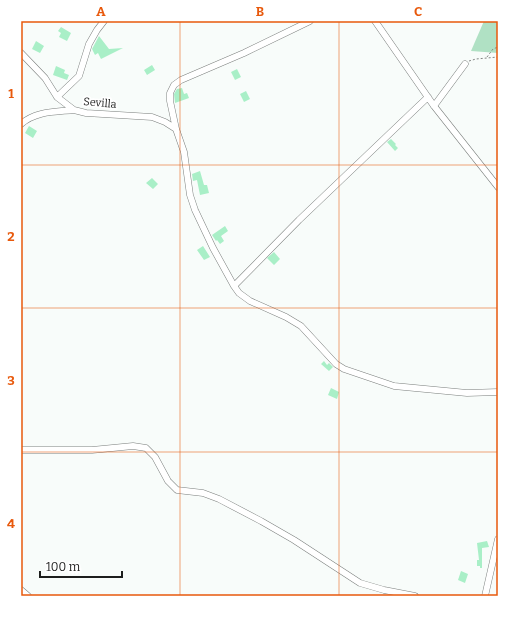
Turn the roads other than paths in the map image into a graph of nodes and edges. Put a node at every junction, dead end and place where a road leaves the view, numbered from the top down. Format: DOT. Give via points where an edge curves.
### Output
graph roads {
  1 [pos="104,21"];
  2 [pos="310,21"];
  3 [pos="375,21"];
  4 [pos="21,53"];
  5 [pos="465,64"];
  6 [pos="57,97"];
  7 [pos="428,97"];
  8 [pos="434,106"];
  9 [pos="74,110"];
  10 [pos="21,124"];
  11 [pos="176,129"];
  12 [pos="498,187"];
  13 [pos="234,286"];
  14 [pos="498,392"];
  15 [pos="21,450"];
  16 [pos="498,539"];
  17 [pos="21,590"];
  18 [pos="28,596"];
  19 [pos="415,596"];
  20 [pos="485,596"];
  1 -- 6 [label="street" via="89,44 79,76"];
  2 -- 11 [label="street" via="174,85 170,101"];
  3 -- 7 [label="street"];
  4 -- 6 [label="street, Sevilla" via="45,78"];
  5 -- 8 [label="street"];
  6 -- 9 [label="street, Sevilla"];
  7 -- 8 [label="street"];
  7 -- 13 [label="street"];
  8 -- 12 [label="street"];
  9 -- 10 [label="street" via="45,112"];
  9 -- 11 [label="street, Sevilla" via="152,117"];
  11 -- 13 [label="street" via="184,152 190,195 195,210"];
  13 -- 14 [label="street" via="250,301 302,326 336,364 344,368 394,386 467,393"];
  15 -- 19 [label="street" via="92,450 133,446 146,448 177,490 203,493 233,506 294,540 360,583"];
  16 -- 20 [label="street"];
  17 -- 18 [label="street"];
}
